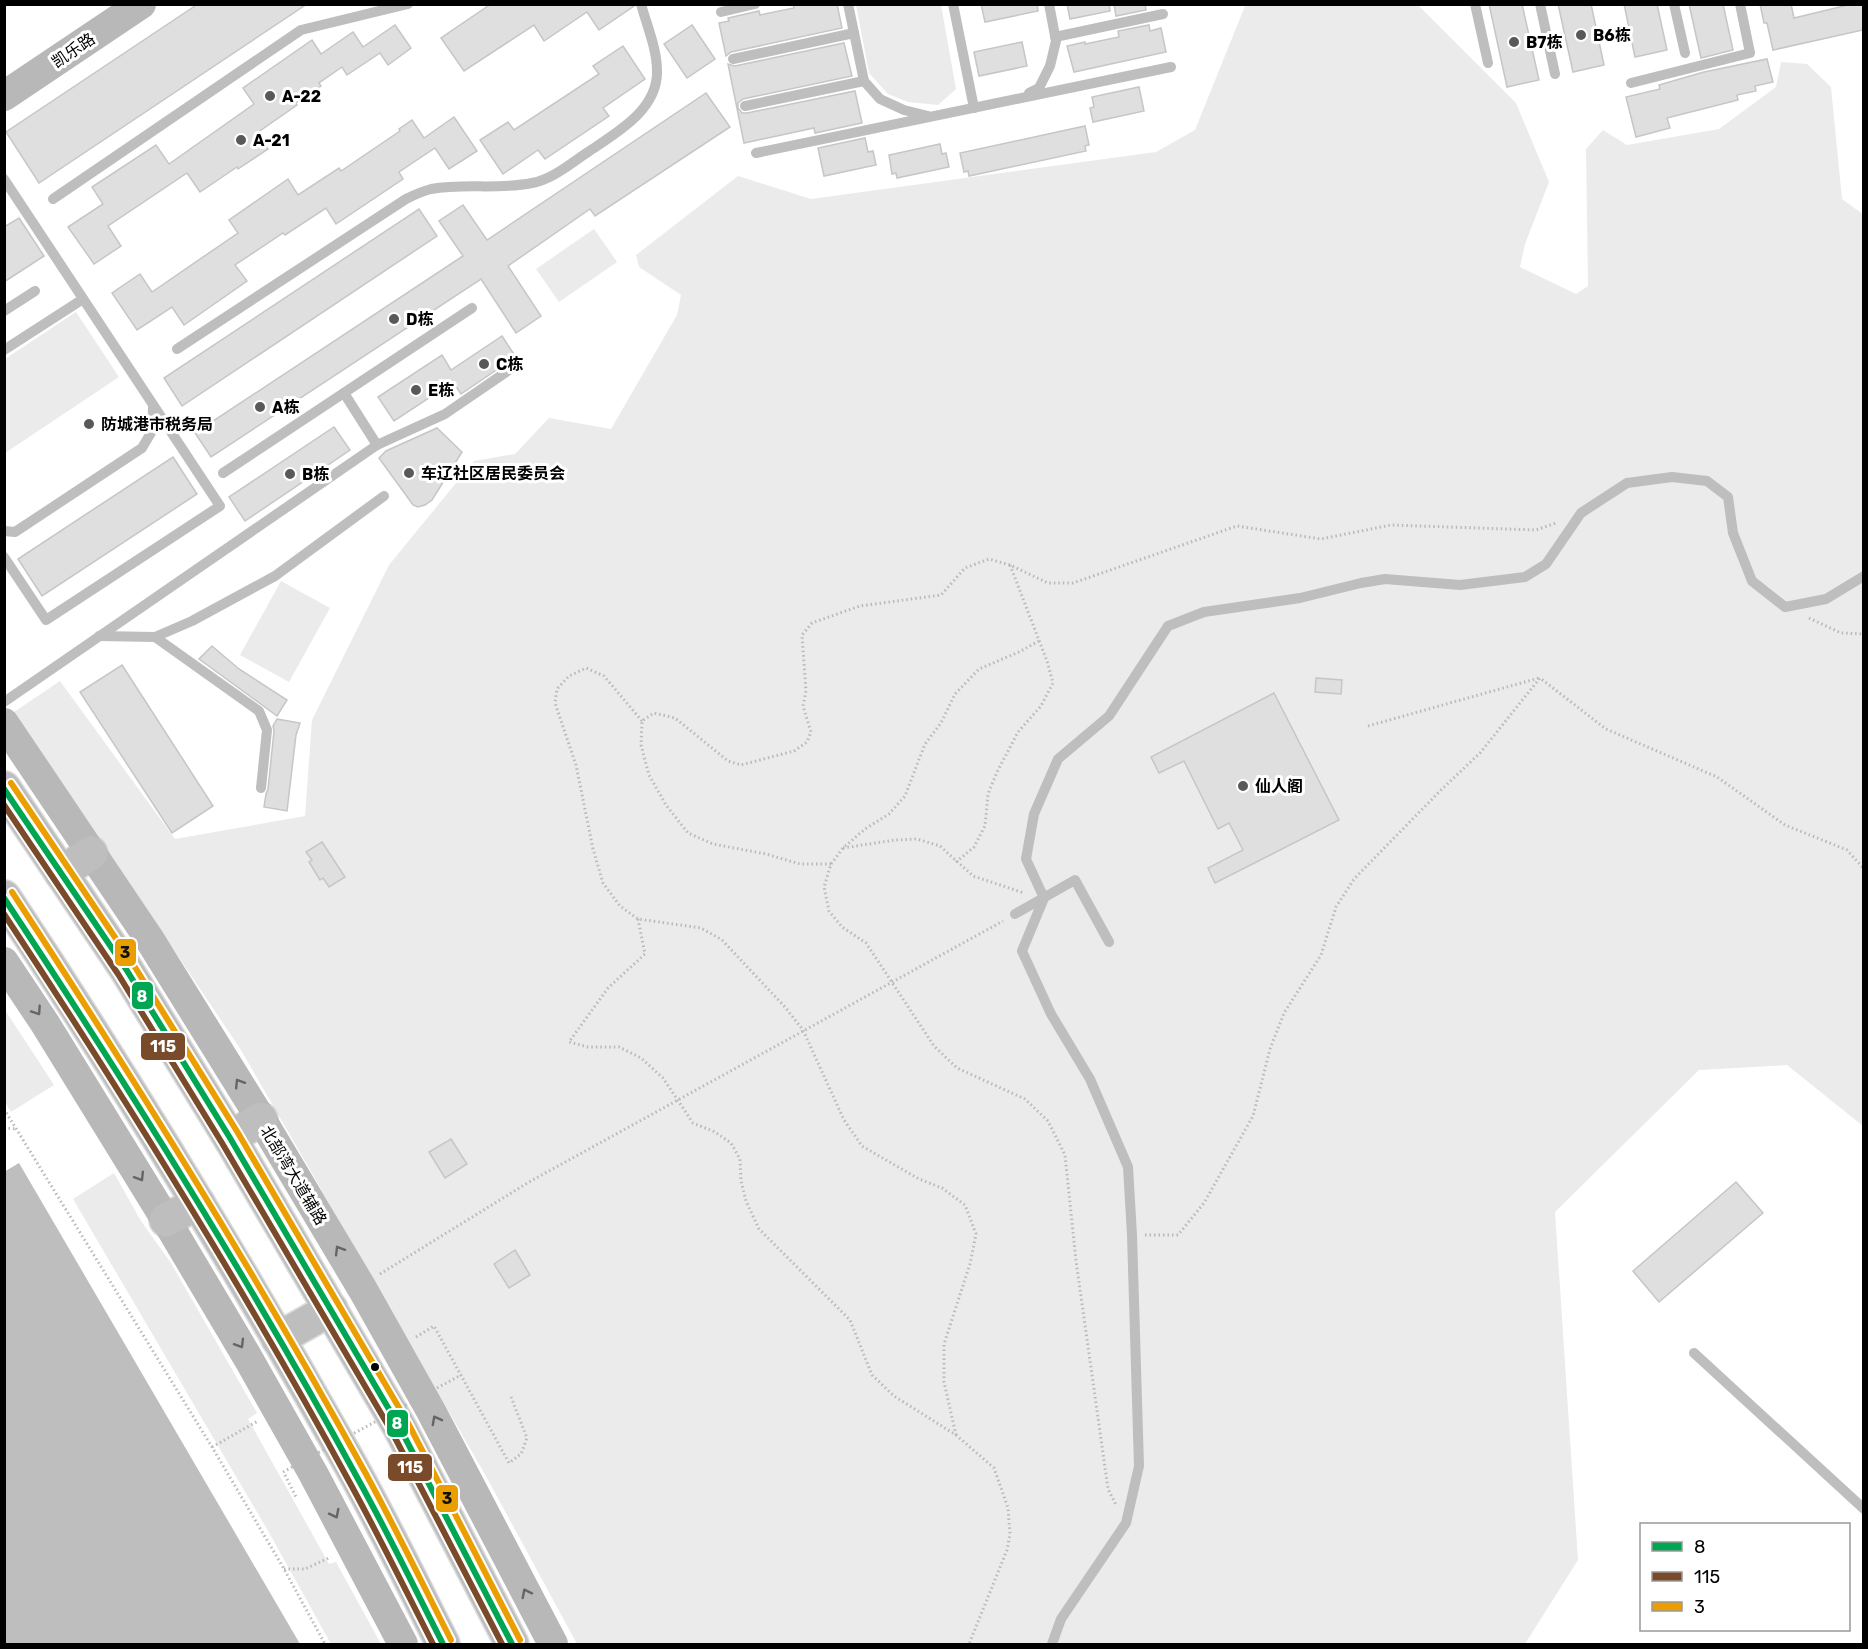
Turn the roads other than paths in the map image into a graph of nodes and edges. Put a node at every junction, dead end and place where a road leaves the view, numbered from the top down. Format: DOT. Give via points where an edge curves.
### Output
graph roads {
  1 [pos="141,4"];
  2 [pos="408,4"];
  3 [pos="641,4"];
  4 [pos="755,4"];
  5 [pos="848,4"];
  6 [pos="953,4"];
  7 [pos="1049,4"];
  8 [pos="1475,4"];
  9 [pos="1540,4"];
  10 [pos="1674,4"];
  11 [pos="1740,4"];
  12 [pos="721,12"];
  13 [pos="1163,14"];
  14 [pos="854,33"];
  15 [pos="1055,37"];
  16 [pos="1685,53"];
  17 [pos="734,59"];
  18 [pos="1488,63"];
  19 [pos="1171,67"];
  20 [pos="1556,74"];
  21 [pos="864,81"];
  22 [pos="1631,83"];
  23 [pos="4,96"];
  24 [pos="1021,98"];
  25 [pos="745,106"];
  26 [pos="974,108"];
  27 [pos="931,117"];
  28 [pos="756,153"];
  29 [pos="4,179"];
  30 [pos="53,199"];
  31 [pos="35,291"];
  32 [pos="83,299"];
  33 [pos="472,308"];
  34 [pos="4,311"];
  35 [pos="177,349"];
  36 [pos="4,350"];
  37 [pos="515,366"];
  38 [pos="344,393"];
  39 [pos="153,405"];
  40 [pos="377,445"];
  41 [pos="223,473"];
  42 [pos="384,496"];
  43 [pos="4,531"];
  44 [pos="4,557"];
  45 [pos="1863,576"];
  46 [pos="99,636"];
  47 [pos="154,637"];
  48 [pos="4,702"];
  49 [pos="4,723"];
  50 [pos="4,788"];
  51 [pos="261,788"];
  52 [pos="91,853"];
  53 [pos="61,873"];
  54 [pos="4,897"];
  55 [pos="1044,898"];
  56 [pos="1015,914"];
  57 [pos="1109,942"];
  58 [pos="4,962"];
  59 [pos="261,1119"];
  60 [pos="230,1138"];
  61 [pos="198,1203"];
  62 [pos="166,1220"];
  63 [pos="331,1309"];
  64 [pos="279,1339"];
  65 [pos="1694,1353"];
  66 [pos="1863,1509"];
  67 [pos="403,1644"];
  68 [pos="443,1644"];
  69 [pos="512,1644"];
  70 [pos="552,1644"];
  71 [pos="1052,1644"];
  1 -- 23 [label="main road, 凯乐路"];
  2 -- 30 [label="lane" via="301,30"];
  3 -- 35 [label="lane" via="657,61 657,80 647,103 619,131 534,183 429,189 406,199"];
  4 -- 12 [label="lane"];
  5 -- 14 [label="lane"];
  6 -- 26 [label="lane"];
  7 -- 15 [label="lane"];
  8 -- 18 [label="lane"];
  9 -- 20 [label="lane"];
  10 -- 16 [label="lane"];
  11 -- 22 [label="lane" via="1750,52"];
  13 -- 15 [label="lane"];
  14 -- 17 [label="lane"];
  14 -- 21 [label="lane"];
  15 -- 24 [label="lane" via="1050,66 1039,88"];
  19 -- 24 [label="lane"];
  21 -- 25 [label="lane"];
  21 -- 27 [label="lane" via="880,99"];
  24 -- 26 [label="lane"];
  26 -- 27 [label="lane"];
  27 -- 28 [label="lane"];
  29 -- 32 [label="lane"];
  31 -- 34 [label="lane"];
  32 -- 36 [label="lane"];
  32 -- 39 [label="lane"];
  33 -- 38 [label="lane"];
  37 -- 40 [label="lane" via="445,414"];
  38 -- 40 [label="lane"];
  38 -- 41 [label="lane"];
  39 -- 43 [label="lane" via="152,431 142,448 15,531"];
  39 -- 44 [label="lane" via="220,506 46,620"];
  40 -- 46 [label="lane"];
  42 -- 47 [label="lane" via="275,576"];
  45 -- 55 [label="lane" via="1826,598 1785,607 1752,581 1733,533 1728,497 1707,481 1672,477 1627,483 1581,513 1546,564 1525,577 1460,585 1385,579 1300,598 1204,612 1168,626 1109,716 1058,759 1034,814 1026,859"];
  46 -- 47 [label="lane"];
  46 -- 48 [label="lane"];
  47 -- 51 [label="lane" via="259,711 267,730"];
  49 -- 52 [label="main road, 北部湾大道辅路"];
  50 -- 53 [label="highway"];
  52 -- 53 [label="highway"];
  59 -- 52 [label="main road, 北部湾大道辅路, one-way"];
  53 -- 60 [label="highway" via="126,969"];
  54 -- 61 [label="highway"];
  55 -- 56 [label="lane"];
  55 -- 57 [label="lane" via="1075,880"];
  55 -- 71 [label="lane" via="1022,951 1051,1014 1090,1079 1128,1167 1139,1466 1126,1523 1060,1619"];
  58 -- 62 [label="main road, one-way"];
  59 -- 60 [label="highway"];
  70 -- 59 [label="main road, 北部湾大道辅路, one-way" via="431,1411"];
  60 -- 63 [label="highway"];
  61 -- 62 [label="highway"];
  61 -- 64 [label="highway"];
  62 -- 67 [label="main road, one-way" via="278,1410 335,1551"];
  63 -- 64 [label="highway"];
  63 -- 69 [label="highway" via="400,1428"];
  64 -- 68 [label="highway" via="346,1457"];
  65 -- 66 [label="lane"];
}
